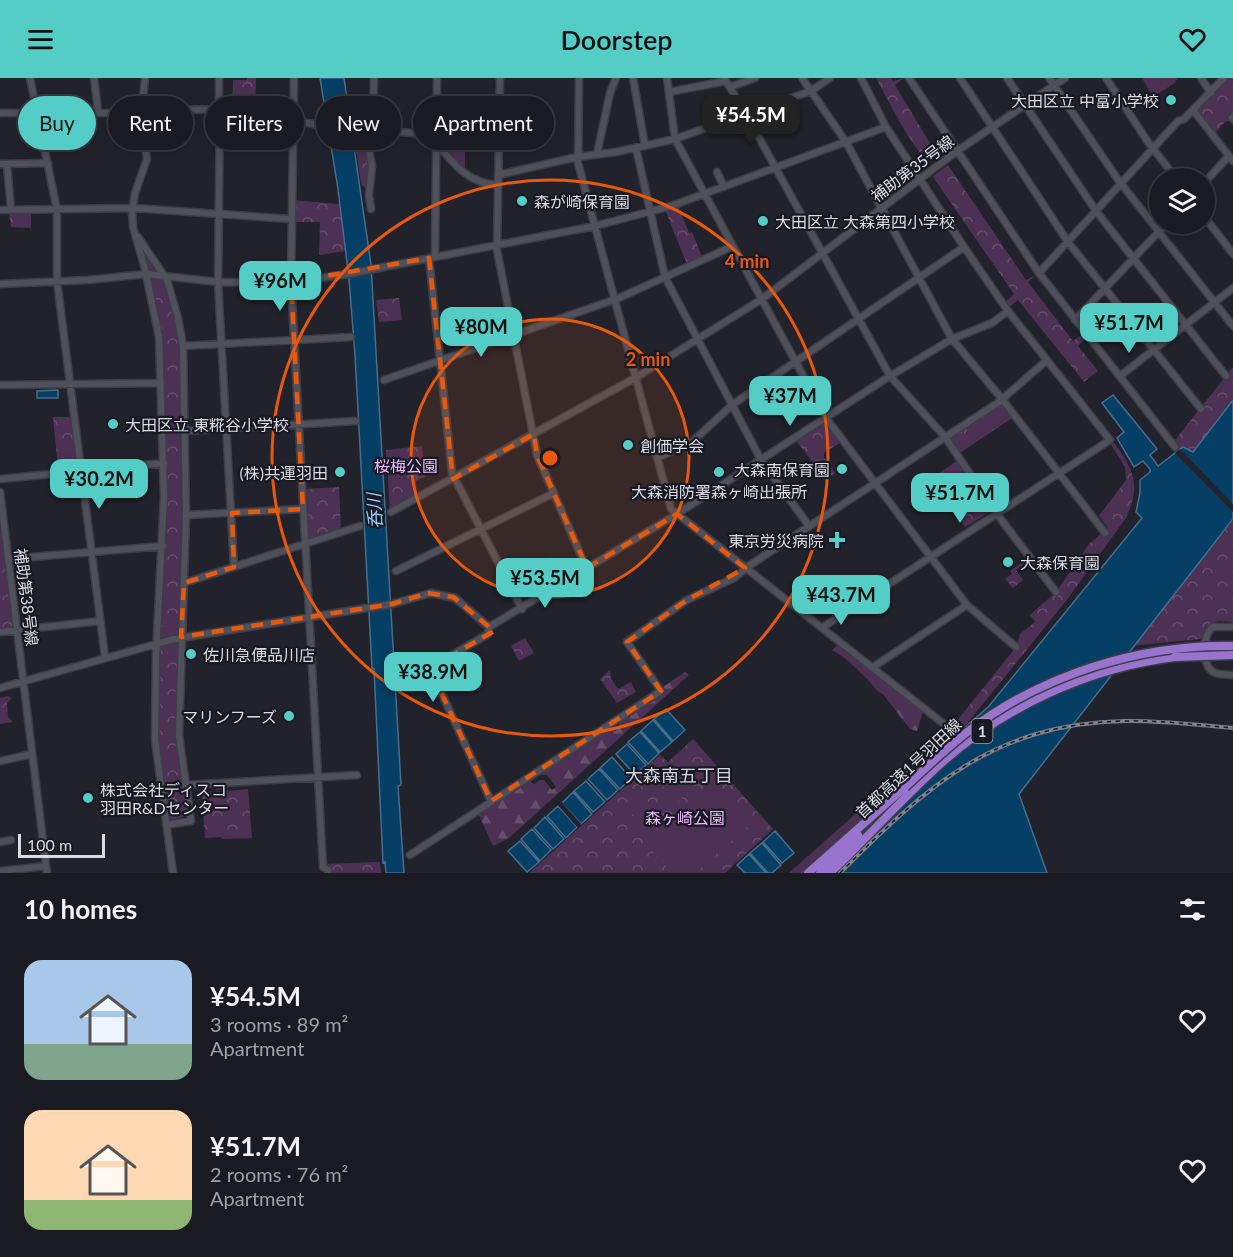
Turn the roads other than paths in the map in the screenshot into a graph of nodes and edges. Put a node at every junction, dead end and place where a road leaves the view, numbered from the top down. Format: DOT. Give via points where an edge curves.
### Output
graph roads {
  1 [pos="30,78"];
  2 [pos="94,78"];
  3 [pos="145,78"];
  4 [pos="219,78"];
  5 [pos="294,78"];
  6 [pos="374,78"];
  7 [pos="437,78"];
  8 [pos="500,78"];
  9 [pos="579,78"];
  10 [pos="616,78"];
  11 [pos="633,78"];
  12 [pos="667,78"];
  13 [pos="755,78"];
  14 [pos="802,78"];
  15 [pos="830,78"];
  16 [pos="861,78"];
  17 [pos="909,78"];
  18 [pos="960,78"];
  19 [pos="1007,78"];
  20 [pos="1050,78"];
  21 [pos="1065,78"];
  22 [pos="1106,78"];
  23 [pos="1201,78"];
  24 [pos="1224,78"];
  25 [pos="727,82"];
  26 [pos="1054,86"];
  27 [pos="811,91"];
  28 [pos="669,92"];
  29 [pos="1211,93"];
  30 [pos="34,96"];
  31 [pos="143,96"];
  32 [pos="220,96"];
  33 [pos="294,96"];
  34 [pos="374,96"];
  35 [pos="437,96"];
  36 [pos="500,96"];
  37 [pos="1025,105"];
  38 [pos="1193,110"];
  39 [pos="98,111"];
  40 [pos="108,111"];
  41 [pos="0,112"];
  42 [pos="18,112"];
  43 [pos="746,114"];
  44 [pos="886,127"];
  45 [pos="992,127"];
  46 [pos="675,139"];
  47 [pos="846,142"];
  48 [pos="645,146"];
  49 [pos="636,148"];
  50 [pos="45,150"];
  51 [pos="146,150"];
  52 [pos="220,150"];
  53 [pos="292,150"];
  54 [pos="369,150"];
  55 [pos="436,150"];
  56 [pos="444,150"];
  57 [pos="499,150"];
  58 [pos="1153,150"];
  59 [pos="957,151"];
  60 [pos="597,154"];
  61 [pos="578,157"];
  62 [pos="1231,158"];
  63 [pos="48,163"];
  64 [pos="4,164"];
  65 [pos="776,168"];
  66 [pos="1168,168"];
  67 [pos="717,172"];
  68 [pos="1215,173"];
  69 [pos="498,175"];
  70 [pos="920,178"];
  71 [pos="1122,184"];
  72 [pos="498,185"];
  73 [pos="724,187"];
  74 [pos="705,194"];
  75 [pos="132,208"];
  76 [pos="882,208"];
  77 [pos="371,209"];
  78 [pos="0,210"];
  79 [pos="11,210"];
  80 [pos="57,210"];
  81 [pos="1096,211"];
  82 [pos="649,212"];
  83 [pos="219,214"];
  84 [pos="1149,218"];
  85 [pos="291,219"];
  86 [pos="595,226"];
  87 [pos="1215,230"];
  88 [pos="1156,234"];
  89 [pos="1161,234"];
  90 [pos="137,237"];
  91 [pos="1068,242"];
  92 [pos="497,245"];
  93 [pos="733,246"];
  94 [pos="964,247"];
  95 [pos="823,252"];
  96 [pos="1233,254"];
  97 [pos="432,258"];
  98 [pos="1134,259"];
  99 [pos="1039,273"];
  100 [pos="146,274"];
  101 [pos="164,275"];
  102 [pos="664,277"];
  103 [pos="919,279"];
  104 [pos="57,281"];
  105 [pos="218,282"];
  106 [pos="291,282"];
  107 [pos="0,284"];
  108 [pos="1106,288"];
  109 [pos="1233,288"];
  110 [pos="615,299"];
  111 [pos="762,299"];
  112 [pos="1215,302"];
  113 [pos="1008,311"];
  114 [pos="859,319"];
  115 [pos="1075,320"];
  116 [pos="1186,325"];
  117 [pos="1233,326"];
  118 [pos="514,334"];
  119 [pos="351,337"];
  120 [pos="698,339"];
  121 [pos="952,339"];
  122 [pos="293,341"];
  123 [pos="221,344"];
  124 [pos="183,346"];
  125 [pos="1154,349"];
  126 [pos="440,360"];
  127 [pos="1047,360"];
  128 [pos="796,362"];
  129 [pos="890,376"];
  130 [pos="1119,376"];
  131 [pos="1226,376"];
  132 [pos="635,378"];
  133 [pos="384,380"];
  134 [pos="160,383"];
  135 [pos="70,385"];
  136 [pos="0,386"];
  137 [pos="1002,399"];
  138 [pos="732,405"];
  139 [pos="1201,410"];
  140 [pos="826,418"];
  141 [pos="356,421"];
  142 [pos="298,425"];
  143 [pos="227,429"];
  144 [pos="185,431"];
  145 [pos="534,434"];
  146 [pos="945,437"];
  147 [pos="1175,447"];
  148 [pos="657,458"];
  149 [pos="761,460"];
  150 [pos="164,463"];
  151 [pos="82,471"];
  152 [pos="1060,473"];
  153 [pos="455,478"];
  154 [pos="0,479"];
  155 [pos="875,483"];
  156 [pos="0,492"];
  157 [pos="554,493"];
  158 [pos="303,509"];
  159 [pos="391,512"];
  160 [pos="232,513"];
  161 [pos="677,514"];
  162 [pos="997,514"];
  163 [pos="186,515"];
  164 [pos="360,526"];
  165 [pos="809,526"];
  166 [pos="481,529"];
  167 [pos="1105,533"];
  168 [pos="305,544"];
  169 [pos="163,546"];
  170 [pos="92,552"];
  171 [pos="931,556"];
  172 [pos="8,560"];
  173 [pos="234,567"];
  174 [pos="587,568"];
  175 [pos="746,568"];
  176 [pos="396,571"];
  177 [pos="184,583"];
  178 [pos="1056,592"];
  179 [pos="967,605"];
  180 [pos="522,609"];
  181 [pos="310,617"];
  182 [pos="100,621"];
  183 [pos="489,627"];
  184 [pos="823,627"];
  185 [pos="1233,627"];
  186 [pos="17,630"];
  187 [pos="0,632"];
  188 [pos="178,638"];
  189 [pos="1233,641"];
  190 [pos="156,643"];
  191 [pos="1233,646"];
  192 [pos="1016,647"];
  193 [pos="1188,648"];
  194 [pos="1233,655"];
  195 [pos="105,657"];
  196 [pos="873,667"];
  197 [pos="430,668"];
  198 [pos="1233,675"];
  199 [pos="23,681"];
  200 [pos="399,684"];
  201 [pos="0,688"];
  202 [pos="954,732"];
  203 [pos="32,754"];
  204 [pos="0,762"];
  205 [pos="357,775"];
  206 [pos="318,777"];
  207 [pos="186,785"];
  208 [pos="905,787"];
  209 [pos="491,801"];
  210 [pos="169,825"];
  211 [pos="11,840"];
  212 [pos="0,842"];
  213 [pos="410,855"];
  214 [pos="46,869"];
  215 [pos="0,871"];
  216 [pos="173,873"];
  217 [pos="328,873"];
  218 [pos="808,873"];
  219 [pos="820,873"];
  220 [pos="830,873"];
  1 -- 30 [label="street"];
  2 -- 39 [label="street"];
  3 -- 31 [label="street"];
  4 -- 32 [label="street"];
  5 -- 33 [label="street"];
  6 -- 34 [label="street"];
  7 -- 35 [label="street"];
  8 -- 36 [label="street"];
  9 -- 61 [label="street"];
  10 -- 60 [label="street"];
  11 -- 48 [label="street"];
  12 -- 28 [label="street"];
  13 -- 25 [label="street"];
  14 -- 27 [label="street"];
  15 -- 27 [label="street"];
  16 -- 44 [label="street"];
  17 -- 59 [label="street"];
  18 -- 45 [label="street"];
  19 -- 37 [label="street"];
  20 -- 26 [label="street"];
  21 -- 26 [label="street, 補助第35号線"];
  22 -- 58 [label="street"];
  23 -- 29 [label="street"];
  24 -- 29 [label="street"];
  25 -- 28 [label="street"];
  25 -- 43 [label="street"];
  26 -- 37 [label="street, 補助第35号線"];
  26 -- 71 [label="street"];
  27 -- 43 [label="street"];
  27 -- 47 [label="street"];
  28 -- 46 [label="street"];
  29 -- 38 [label="street"];
  37 -- 45 [label="street, 補助第35号線"];
  37 -- 81 [label="street"];
  38 -- 58 [label="street"];
  38 -- 62 [label="street"];
  39 -- 40 [label="street"];
  41 -- 42 [label="street"];
  43 -- 46 [label="street"];
  43 -- 65 [label="street"];
  44 -- 47 [label="street"];
  44 -- 70 [label="street"];
  45 -- 59 [label="street, 補助第35号線"];
  45 -- 91 [label="street"];
  46 -- 48 [label="street"];
  46 -- 74 [label="street"];
  47 -- 65 [label="street"];
  47 -- 76 [label="street"];
  48 -- 49 [label="street"];
  49 -- 60 [label="street"];
  49 -- 82 [label="street"];
  50 -- 63 [label="street"];
  51 -- 75 [label="street" via="147,159"];
  52 -- 83 [label="street"];
  53 -- 85 [label="street"];
  54 -- 77 [label="street"];
  55 -- 97 [label="street"];
  56 -- 72 [label="street" via="466,175"];
  57 -- 69 [label="street"];
  58 -- 66 [label="street"];
  58 -- 71 [label="street"];
  59 -- 70 [label="street, 補助第35号線"];
  59 -- 99 [label="street"];
  60 -- 61 [label="street"];
  61 -- 69 [label="street"];
  61 -- 86 [label="street"];
  62 -- 68 [label="street"];
  63 -- 64 [label="street"];
  63 -- 80 [label="street"];
  64 -- 79 [label="street"];
  65 -- 73 [label="street"];
  65 -- 95 [label="street"];
  67 -- 73 [label="street"];
  69 -- 72 [label="street"];
  70 -- 76 [label="street, 補助第35号線"];
  70 -- 94 [label="street"];
  71 -- 81 [label="street"];
  71 -- 84 [label="street"];
  72 -- 92 [label="street"];
  73 -- 74 [label="street"];
  74 -- 82 [label="street"];
  74 -- 93 [label="street"];
  75 -- 80 [label="street"];
  75 -- 83 [label="street"];
  75 -- 90 [label="street"];
  76 -- 95 [label="street, 補助第35号線"];
  76 -- 103 [label="street"];
  78 -- 79 [label="street"];
  79 -- 80 [label="street"];
  80 -- 104 [label="street"];
  81 -- 91 [label="street"];
  81 -- 98 [label="street"];
  82 -- 86 [label="street"];
  82 -- 102 [label="street"];
  83 -- 85 [label="street"];
  83 -- 105 [label="street"];
  85 -- 106 [label="street"];
  86 -- 92 [label="street"];
  86 -- 110 [label="street"];
  87 -- 96 [label="street"];
  88 -- 98 [label="street"];
  89 -- 112 [label="street"];
  90 -- 100 [label="street"];
  90 -- 101 [label="street"];
  91 -- 99 [label="street"];
  91 -- 108 [label="street"];
  92 -- 97 [label="street"];
  92 -- 118 [label="street"];
  93 -- 102 [label="street"];
  93 -- 111 [label="street"];
  94 -- 103 [label="street"];
  94 -- 113 [label="street"];
  95 -- 111 [label="street, 補助第35号線"];
  95 -- 114 [label="street"];
  97 -- 106 [label="street"];
  97 -- 126 [label="street"];
  98 -- 108 [label="street"];
  98 -- 116 [label="street"];
  99 -- 115 [label="street"];
  100 -- 101 [label="street"];
  100 -- 104 [label="street"];
  100 -- 134 [label="street" via="159,337"];
  101 -- 105 [label="street"];
  101 -- 124 [label="street"];
  102 -- 110 [label="street"];
  102 -- 120 [label="street"];
  103 -- 114 [label="street"];
  103 -- 121 [label="street"];
  104 -- 107 [label="street"];
  104 -- 135 [label="street"];
  105 -- 106 [label="street"];
  105 -- 123 [label="street"];
  106 -- 122 [label="street"];
  108 -- 115 [label="street"];
  108 -- 125 [label="street"];
  109 -- 112 [label="street"];
  110 -- 118 [label="street"];
  110 -- 132 [label="street"];
  111 -- 120 [label="street, 補助第35号線"];
  111 -- 128 [label="street"];
  112 -- 116 [label="street"];
  112 -- 117 [label="street"];
  113 -- 121 [label="street" via="992,323"];
  113 -- 127 [label="street"];
  114 -- 128 [label="street"];
  114 -- 129 [label="street"];
  115 -- 130 [label="street"];
  116 -- 125 [label="street"];
  116 -- 131 [label="street"];
  118 -- 126 [label="street"];
  118 -- 145 [label="street"];
  119 -- 122 [label="street"];
  120 -- 132 [label="street, 補助第35号線"];
  120 -- 138 [label="street"];
  121 -- 129 [label="street"];
  121 -- 137 [label="street"];
  122 -- 123 [label="street"];
  122 -- 142 [label="street"];
  123 -- 124 [label="street"];
  123 -- 143 [label="street"];
  124 -- 144 [label="street"];
  125 -- 130 [label="street"];
  125 -- 139 [label="street"];
  126 -- 133 [label="street"];
  126 -- 153 [label="street"];
  127 -- 137 [label="street"];
  127 -- 152 [label="street" via="1110,440"];
  128 -- 138 [label="street"];
  128 -- 140 [label="street"];
  129 -- 140 [label="street"];
  129 -- 146 [label="street"];
  130 -- 147 [label="street"];
  132 -- 145 [label="street, 補助第35号線"];
  132 -- 148 [label="street"];
  134 -- 135 [label="street"];
  134 -- 150 [label="street"];
  135 -- 136 [label="street"];
  135 -- 151 [label="street"];
  137 -- 146 [label="street"];
  137 -- 152 [label="street"];
  138 -- 148 [label="street" via="692,442"];
  138 -- 149 [label="street"];
  140 -- 149 [label="street"];
  140 -- 155 [label="street"];
  141 -- 142 [label="street"];
  142 -- 143 [label="street"];
  142 -- 158 [label="street"];
  143 -- 144 [label="street"];
  143 -- 160 [label="street"];
  144 -- 163 [label="street"];
  145 -- 153 [label="street, 補助第35号線"];
  145 -- 157 [label="street" via="537,455"];
  146 -- 155 [label="street"];
  146 -- 162 [label="street"];
  148 -- 161 [label="street" via="668,503"];
  149 -- 161 [label="street"];
  149 -- 165 [label="street"];
  150 -- 151 [label="street"];
  150 -- 169 [label="street"];
  151 -- 154 [label="street"];
  151 -- 170 [label="street"];
  152 -- 162 [label="street"];
  152 -- 167 [label="street"];
  153 -- 159 [label="street, 補助第35号線"];
  153 -- 166 [label="street"];
  155 -- 165 [label="street"];
  155 -- 171 [label="street"];
  156 -- 172 [label="street, 補助第38号線"];
  157 -- 166 [label="street"];
  157 -- 174 [label="street"];
  158 -- 160 [label="street"];
  158 -- 168 [label="street"];
  160 -- 163 [label="street"];
  160 -- 173 [label="street"];
  161 -- 174 [label="street"];
  161 -- 175 [label="street"];
  162 -- 171 [label="street"];
  162 -- 178 [label="street"];
  163 -- 177 [label="street"];
  164 -- 168 [label="street"];
  165 -- 175 [label="street"];
  166 -- 176 [label="street"];
  166 -- 180 [label="street"];
  168 -- 173 [label="street"];
  168 -- 181 [label="street"];
  169 -- 170 [label="street"];
  169 -- 190 [label="street"];
  170 -- 172 [label="street"];
  170 -- 182 [label="street"];
  171 -- 179 [label="street"];
  171 -- 184 [label="street"];
  172 -- 186 [label="street, 補助第38号線"];
  173 -- 177 [label="street"];
  174 -- 180 [label="street"];
  175 -- 184 [label="street"];
  175 -- 209 [label="street" via="734,578 687,600 627,642 661,691"];
  177 -- 188 [label="street"];
  179 -- 192 [label="street"];
  179 -- 196 [label="street"];
  180 -- 183 [label="street"];
  181 -- 183 [label="street" via="392,604 431,593 453,597"];
  181 -- 188 [label="street"];
  181 -- 206 [label="street"];
  182 -- 186 [label="street"];
  182 -- 195 [label="street"];
  183 -- 197 [label="street" via="488,634"];
  184 -- 196 [label="street"];
  185 -- 198 [label="street" via="1214,627 1205,640 1209,669"];
  186 -- 187 [label="street"];
  186 -- 199 [label="street, 補助第38号線"];
  188 -- 190 [label="street"];
  188 -- 207 [label="street" via="179,735"];
  189 -- 193 [label="highway, bridge"];
  190 -- 195 [label="street"];
  190 -- 210 [label="street" via="155,740"];
  191 -- 193 [label="highway, 首都高速1号羽田線 / 1, bridge"];
  193 -- 208 [label="highway, 首都高速1号羽田線 / 1, bridge" via="1117,660 1035,691 972,729"];
  194 -- 220 [label="highway, 首都高速1号羽田線 / 1, bridge" via="1175,657 1120,667 1077,681 1024,706 976,735 938,766"];
  195 -- 199 [label="street"];
  196 -- 202 [label="street"];
  197 -- 200 [label="street"];
  197 -- 209 [label="street"];
  199 -- 201 [label="street"];
  199 -- 203 [label="street, 補助第38号線"];
  203 -- 204 [label="street"];
  203 -- 214 [label="street, 補助第38号線"];
  205 -- 206 [label="street"];
  206 -- 207 [label="street"];
  206 -- 217 [label="street" via="323,867"];
  207 -- 210 [label="street" via="191,821"];
  208 -- 218 [label="highway"];
  208 -- 219 [label="highway, 首都高速1号羽田線 / 1"];
  209 -- 213 [label="street"];
  210 -- 216 [label="street"];
  211 -- 212 [label="street"];
  214 -- 215 [label="street"];
}
